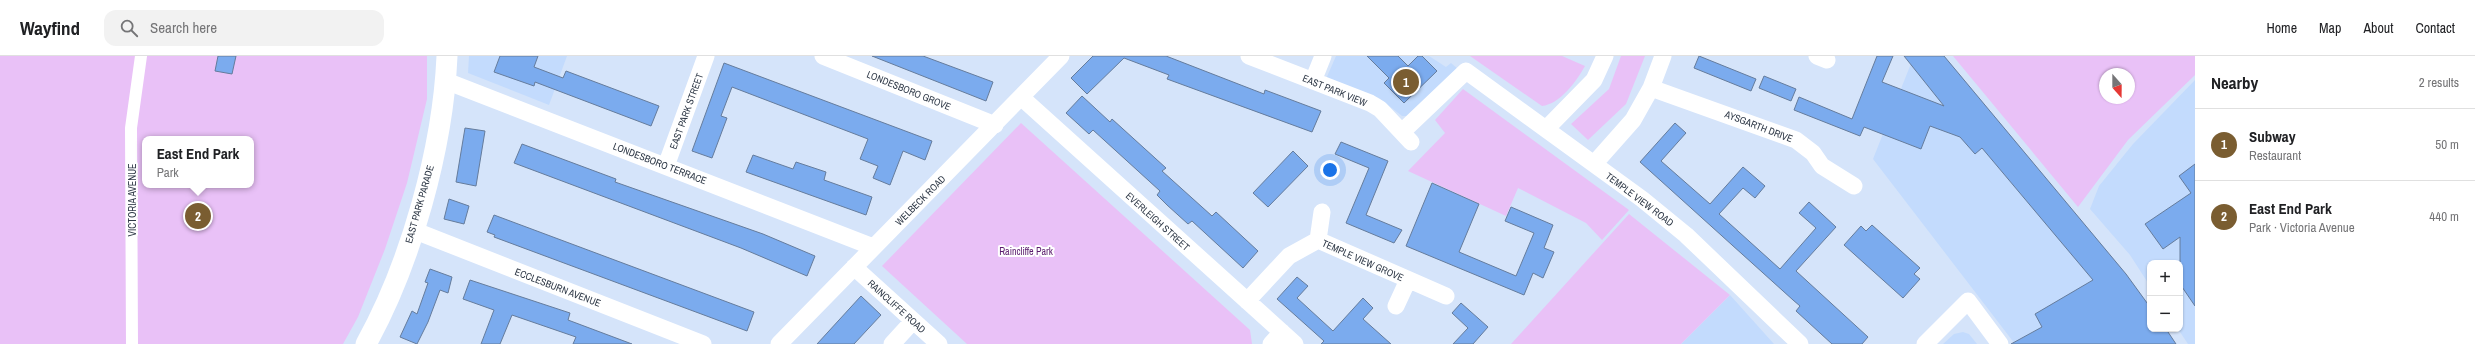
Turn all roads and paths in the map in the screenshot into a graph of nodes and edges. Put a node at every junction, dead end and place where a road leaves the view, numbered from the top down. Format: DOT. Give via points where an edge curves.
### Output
graph roads {
  1 [pos="141,56"];
  2 [pos="447,56"];
  3 [pos="706,56"];
  4 [pos="823,56"];
  5 [pos="1061,56"];
  6 [pos="1249,56"];
  7 [pos="1323,56"];
  8 [pos="1605,56"];
  9 [pos="1663,56"];
  10 [pos="1267,60"];
  11 [pos="446,81"];
  12 [pos="1313,81"];
  13 [pos="1651,88"];
  14 [pos="1021,97"];
  15 [pos="995,125"];
  16 [pos="1546,129"];
  17 [pos="1407,137"];
  18 [pos="1594,164"];
  19 [pos="666,166"];
  20 [pos="1854,186"];
  21 [pos="1322,212"];
  22 [pos="413,230"];
  23 [pos="1318,240"];
  24 [pos="873,247"];
  25 [pos="854,267"];
  26 [pos="1408,280"];
  27 [pos="1446,296"];
  28 [pos="1247,301"];
  29 [pos="1396,306"];
  30 [pos="914,321"];
  31 [pos="1276,338"];
  32 [pos="132,344"];
  33 [pos="366,344"];
  34 [pos="703,344"];
  35 [pos="779,344"];
  36 [pos="892,344"];
  37 [pos="940,344"];
  38 [pos="1295,344"];
  39 [pos="1800,344"];
  40 [pos="1925,344"];
  41 [pos="2000,344"];
  1 -- 32 [label="street, VICTORIA AVENUE" via="131,128"];
  2 -- 11 [label="street, EAST PARK PARADE"];
  3 -- 19 [label="street, EAST PARK STREET"];
  4 -- 15 [label="street, LONDESBORO GROVE"];
  5 -- 14 [label="street, WELBECK ROAD"];
  6 -- 10 [label="street, EAST PARK VIEW"];
  7 -- 12 [label="street"];
  8 -- 16 [label="street" via="1594,80"];
  9 -- 13 [label="street"];
  10 -- 12 [label="street, EAST PARK VIEW"];
  11 -- 19 [label="street, LONDESBORO TERRACE"];
  11 -- 22 [label="street, EAST PARK PARADE" via="438,134"];
  12 -- 17 [label="street, EAST PARK VIEW" via="1370,103 1380,109"];
  13 -- 18 [label="street" via="1633,120"];
  13 -- 20 [label="street, AYSGARTH DRIVE" via="1796,140 1812,153 1822,166"];
  14 -- 15 [label="street, WELBECK ROAD"];
  14 -- 28 [label="street, EVERLEIGH STREET"];
  15 -- 24 [label="street, WELBECK ROAD"];
  16 -- 17 [label="street, TEMPLE VIEW ROAD" via="1466,71"];
  16 -- 18 [label="street, TEMPLE VIEW ROAD"];
  18 -- 39 [label="street, TEMPLE VIEW ROAD" via="1686,235"];
  19 -- 24 [label="street, LONDESBORO TERRACE"];
  21 -- 23 [label="street, TEMPLE VIEW GROVE"];
  22 -- 33 [label="street, EAST PARK PARADE" via="391,292"];
  22 -- 34 [label="street, ECCLESBURN AVENUE"];
  23 -- 26 [label="street, TEMPLE VIEW GROVE"];
  23 -- 28 [label="street, TEMPLE VIEW GROVE" via="1289,256"];
  24 -- 25 [label="street, WELBECK ROAD"];
  25 -- 30 [label="street, RAINCLIFFE ROAD"];
  25 -- 35 [label="street, WELBECK ROAD"];
  26 -- 27 [label="street, TEMPLE VIEW GROVE"];
  26 -- 29 [label="street, TEMPLE VIEW GROVE"];
  28 -- 31 [label="street, EVERLEIGH STREET"];
  30 -- 36 [label="street"];
  30 -- 37 [label="street, RAINCLIFFE ROAD"];
  31 -- 38 [label="street, EVERLEIGH STREET"];
  40 -- 41 [label="street" via="1968,301"];
}
